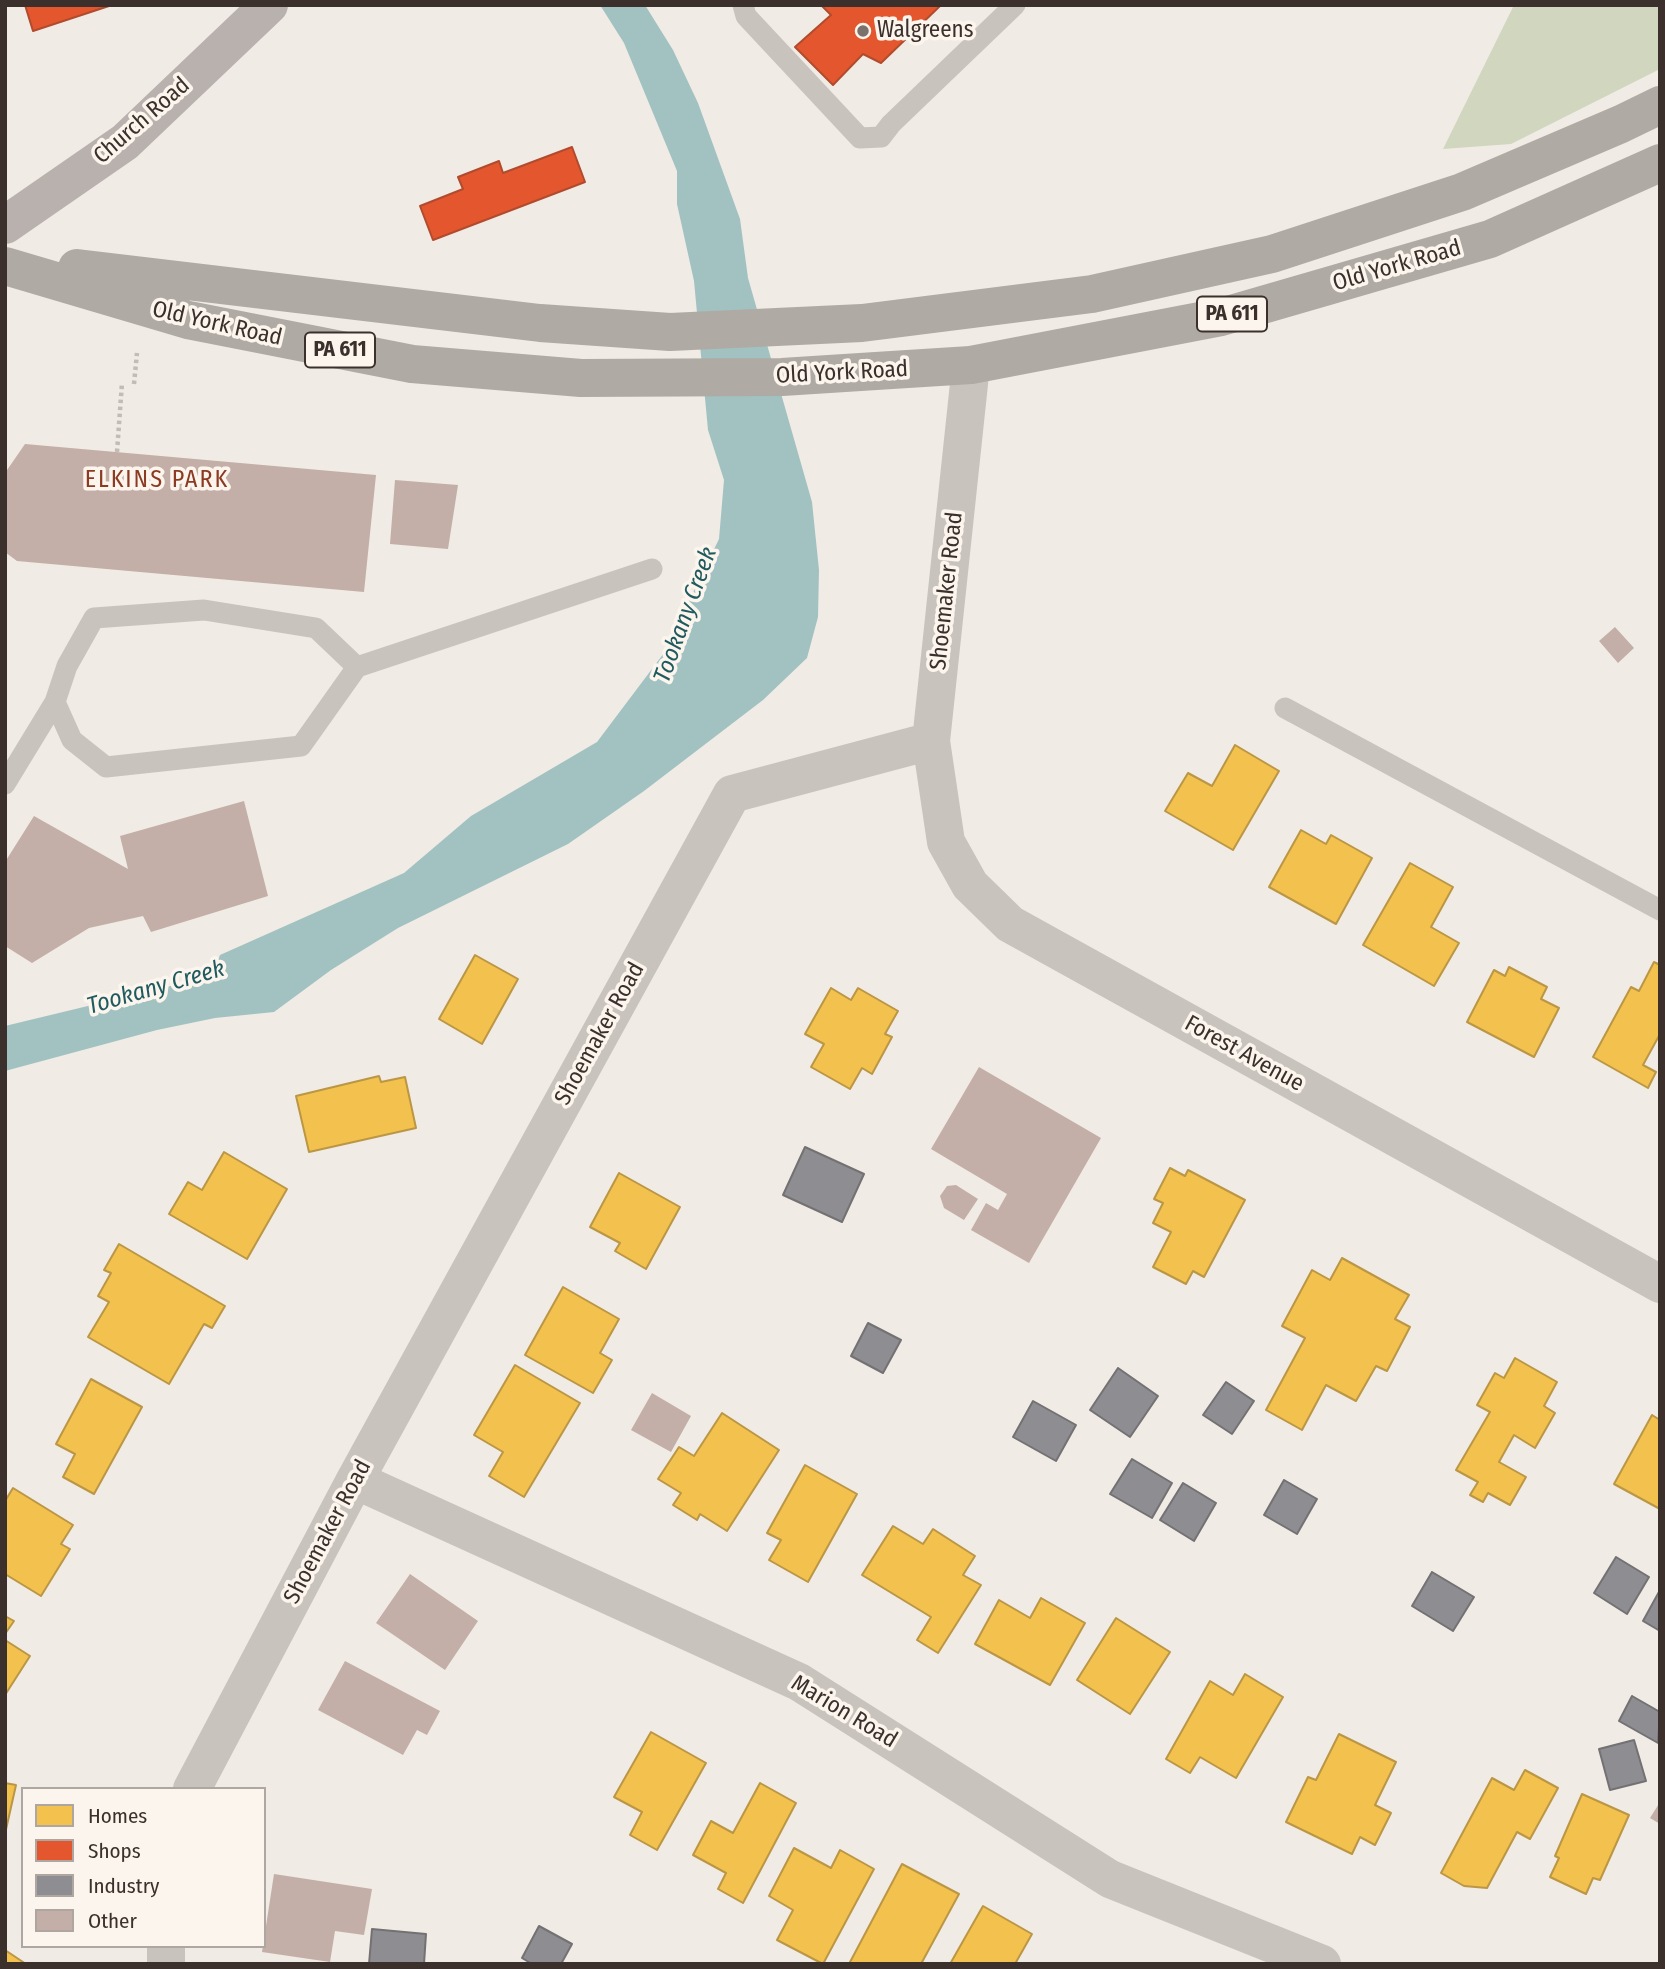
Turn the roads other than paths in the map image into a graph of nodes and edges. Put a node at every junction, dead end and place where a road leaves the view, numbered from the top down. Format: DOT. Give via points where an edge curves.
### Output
graph roads {
  1 [pos="269,5"];
  2 [pos="743,5"];
  3 [pos="1015,5"];
  4 [pos="1660,105"];
  5 [pos="1660,163"];
  6 [pos="5,225"];
  7 [pos="5,259"];
  8 [pos="5,266"];
  9 [pos="971,365"];
  10 [pos="652,569"];
  11 [pos="357,667"];
  12 [pos="55,702"];
  13 [pos="1285,708"];
  14 [pos="931,741"];
  15 [pos="5,784"];
  16 [pos="1660,910"];
  17 [pos="1660,1284"];
  18 [pos="355,1480"];
  19 [pos="193,1787"];
  20 [pos="1322,1964"];
  1 -- 6 [label="main road, Church Road" via="125,142"];
  2 -- 3 [label="lane" via="746,16 860,138 881,137"];
  4 -- 7 [label="highway, Old York Road / PA 611" via="1462,191 1272,254 1092,295 862,323 670,332 527,322"];
  5 -- 9 [label="highway, Old York Road / PA 611" via="1490,239 1221,317"];
  8 -- 9 [label="highway, Old York Road / PA 611" via="188,320 412,364 581,378 782,377"];
  9 -- 14 [label="street, Shoemaker Road"];
  10 -- 11 [label="lane"];
  11 -- 12 [label="lane" via="316,628 204,610 94,618 67,666"];
  11 -- 12 [label="lane" via="301,746 106,767 72,740"];
  12 -- 15 [label="lane"];
  13 -- 16 [label="lane"];
  14 -- 17 [label="street, Forest Avenue" via="946,842 970,884 1010,924"];
  14 -- 18 [label="street, Shoemaker Road" via="732,794"];
  18 -- 19 [label="street, Shoemaker Road"];
  18 -- 20 [label="street, Marion Road" via="799,1682 1111,1879"];
}
